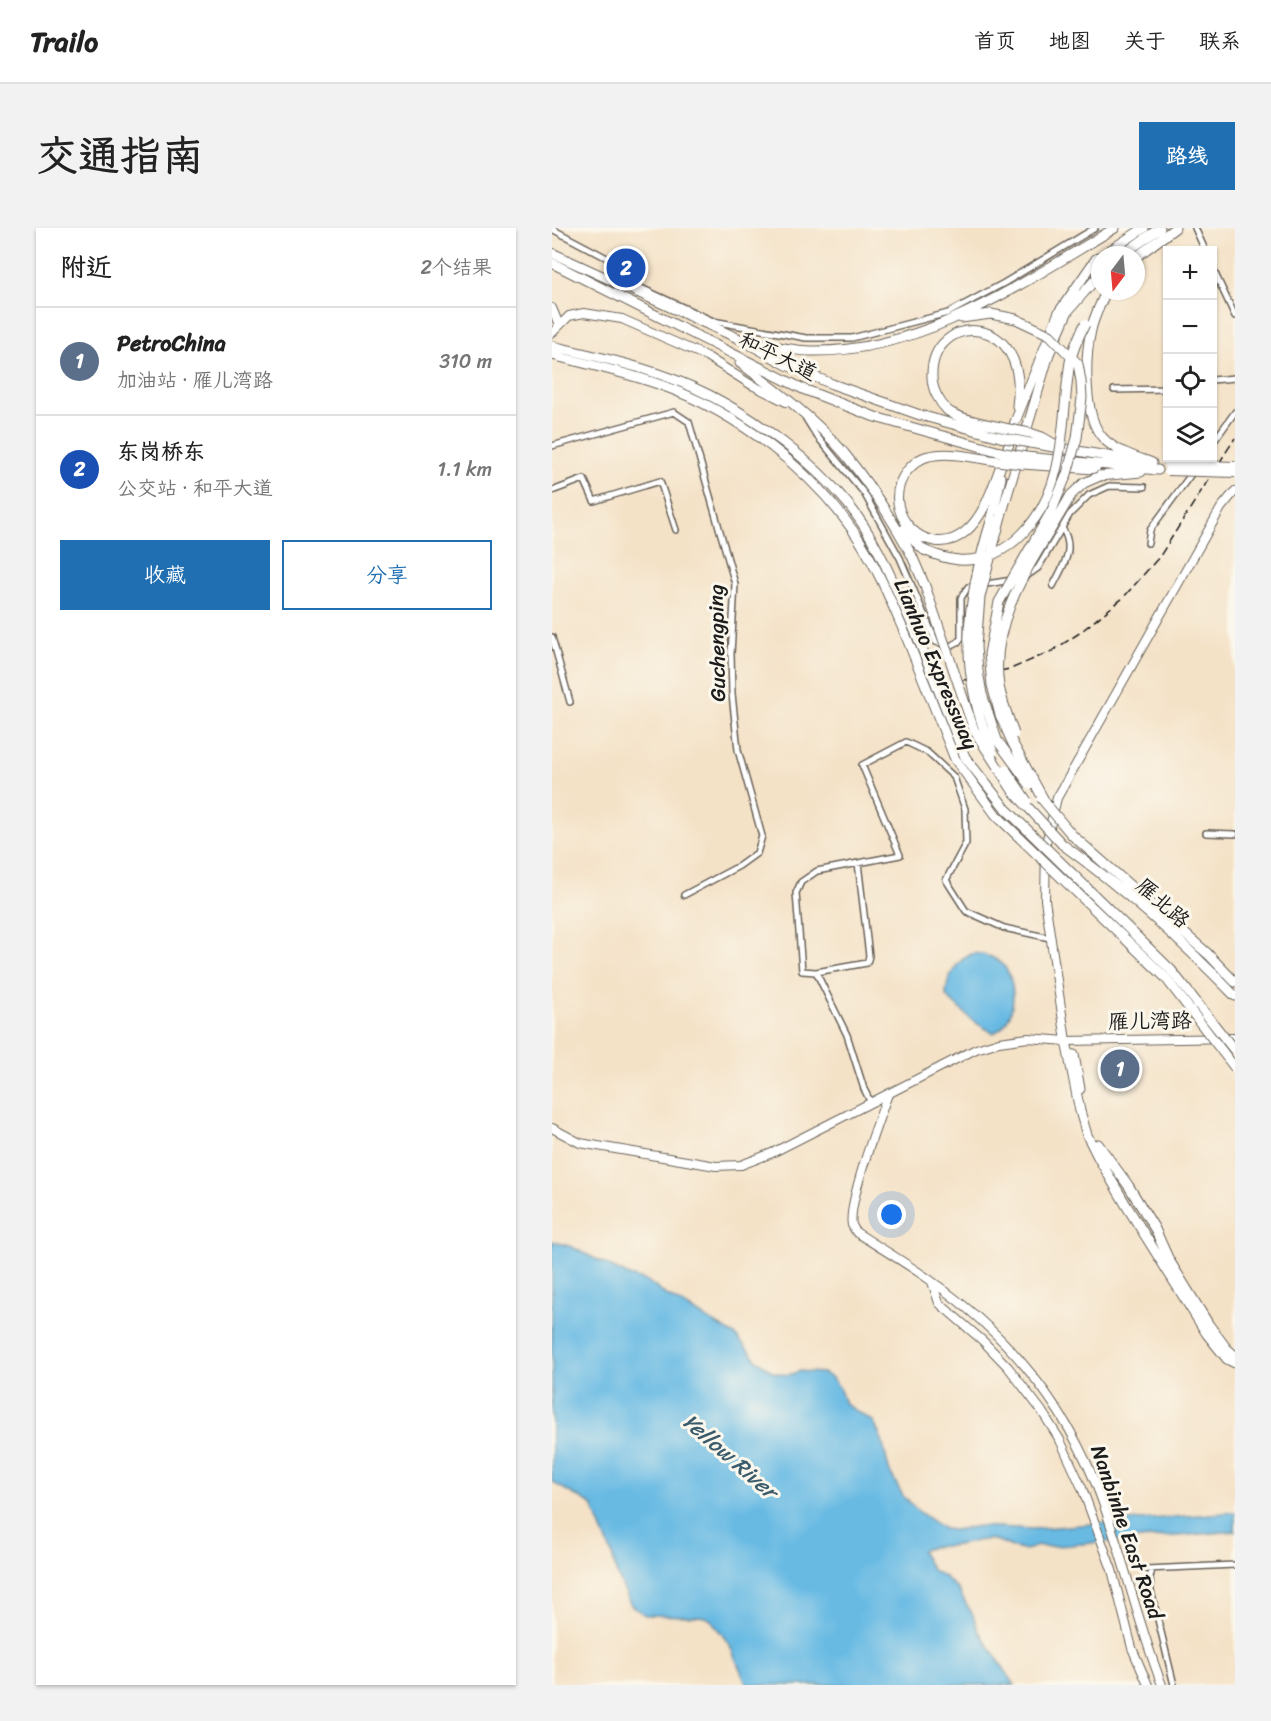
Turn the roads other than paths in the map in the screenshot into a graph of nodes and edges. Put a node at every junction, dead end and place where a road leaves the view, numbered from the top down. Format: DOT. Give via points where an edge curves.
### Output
graph roads {
  1 [pos="1095,228"];
  2 [pos="1115,228"];
  3 [pos="1144,228"];
  4 [pos="1160,228"];
  5 [pos="1175,228"];
  6 [pos="1195,228"];
  7 [pos="552,229"];
  8 [pos="1116,246"];
  9 [pos="1135,246"];
  10 [pos="1203,246"];
  11 [pos="1145,250"];
  12 [pos="552,253"];
  13 [pos="552,263"];
  14 [pos="1091,267"];
  15 [pos="1217,278"];
  16 [pos="613,282"];
  17 [pos="1091,284"];
  18 [pos="1101,300"];
  19 [pos="552,308"];
  20 [pos="1235,316"];
  21 [pos="950,320"];
  22 [pos="1088,325"];
  23 [pos="559,326"];
  24 [pos="552,333"];
  25 [pos="806,338"];
  26 [pos="744,341"];
  27 [pos="552,346"];
  28 [pos="722,349"];
  29 [pos="807,351"];
  30 [pos="552,356"];
  31 [pos="1235,378"];
  32 [pos="1217,380"];
  33 [pos="1163,389"];
  34 [pos="1114,390"];
  35 [pos="794,405"];
  36 [pos="1235,412"];
  37 [pos="803,415"];
  38 [pos="1015,422"];
  39 [pos="1002,432"];
  40 [pos="1217,437"];
  41 [pos="552,446"];
  42 [pos="1001,454"];
  43 [pos="1200,462"];
  44 [pos="1235,466"];
  45 [pos="1162,467"];
  46 [pos="1235,473"];
  47 [pos="1144,487"];
  48 [pos="552,491"];
  49 [pos="1235,491"];
  50 [pos="997,517"];
  51 [pos="896,525"];
  52 [pos="1062,528"];
  53 [pos="676,530"];
  54 [pos="1148,543"];
  55 [pos="1053,586"];
  56 [pos="911,635"];
  57 [pos="552,637"];
  58 [pos="570,702"];
  59 [pos="1045,802"];
  60 [pos="1041,822"];
  61 [pos="1206,833"];
  62 [pos="1235,834"];
  63 [pos="858,863"];
  64 [pos="684,895"];
  65 [pos="1050,938"];
  66 [pos="816,972"];
  67 [pos="1235,982"];
  68 [pos="1235,996"];
  69 [pos="1235,1038"];
  70 [pos="1069,1041"];
  71 [pos="1235,1052"];
  72 [pos="1235,1068"];
  73 [pos="888,1094"];
  74 [pos="872,1102"];
  75 [pos="552,1128"];
  76 [pos="931,1280"];
  77 [pos="1235,1356"];
  78 [pos="1235,1363"];
  79 [pos="1235,1565"];
  80 [pos="1148,1685"];
  81 [pos="1162,1685"];
  82 [pos="1174,1685"];
  1 -- 25 [label="street" via="948,313 852,338"];
  2 -- 21 [label="highway" via="993,300"];
  3 -- 8 [label="highway"];
  4 -- 9 [label="highway"];
  5 -- 11 [label="highway"];
  6 -- 10 [label="street"];
  7 -- 16 [label="street" via="607,258"];
  12 -- 16 [label="highway, 和平大道"];
  13 -- 28 [label="highway, 和平大道"];
  14 -- 38 [label="highway" via="1059,312"];
  15 -- 20 [label="street"];
  16 -- 25 [label="street" via="630,283 712,321"];
  16 -- 26 [label="highway, 和平大道"];
  17 -- 50 [label="highway" via="1068,311 1049,354"];
  18 -- 22 [label="highway"];
  19 -- 23 [label="main road"];
  21 -- 29 [label="highway" via="860,348"];
  21 -- 59 [label="highway, bridge" via="991,314 1016,319 1050,335 1078,364 1082,381 1077,438 1067,474 1052,510 999,602 989,654 1000,715"];
  22 -- 45 [label="highway" via="1089,412 1102,437 1113,446"];
  22 -- 51 [label="highway, bridge" via="1074,346 1070,362 1056,473 1038,513 1023,534 991,555 958,560 924,550"];
  23 -- 24 [label="main road"];
  23 -- 35 [label="main road" via="569,316 584,313 622,319 706,356 750,384"];
  25 -- 29 [label="street"];
  26 -- 29 [label="highway"];
  26 -- 39 [label="highway, 和平大道" via="787,365 871,399 920,415"];
  27 -- 56 [label="highway, Lianhuo Expressway" via="661,375 708,395 790,449 824,478 868,533 886,567"];
  28 -- 35 [label="highway"];
  28 -- 42 [label="highway, 和平大道" via="803,389 875,417"];
  30 -- 56 [label="highway, Lianhuo Expressway" via="659,384 705,404 787,460 816,484 860,540"];
  31 -- 32 [label="street"];
  33 -- 34 [label="street"];
  35 -- 37 [label="highway"];
  36 -- 40 [label="street"];
  37 -- 51 [label="highway" via="843,452"];
  37 -- 52 [label="street" via="864,493 900,558 940,645 950,646 961,638 964,590 972,585 1027,578 1038,568"];
  38 -- 39 [label="highway" via="1020,391 1010,350 983,332 974,330 954,336 934,357 932,381 939,401 958,416"];
  38 -- 42 [label="highway"];
  39 -- 45 [label="highway, bridge" via="1042,437 1059,446"];
  41 -- 64 [label="street, Guchengping" via="674,412 689,422 735,584 732,694 738,750 762,836 757,853"];
  42 -- 42 [label="highway" via="984,507 966,531 946,540 934,540 914,532 900,516 897,487 916,461 938,454"];
  42 -- 45 [label="highway, bridge" via="1083,469"];
  42 -- 50 [label="highway"];
  43 -- 54 [label="street" via="1150,530"];
  44 -- 45 [label="main road, bridge"];
  45 -- 46 [label="main road, bridge"];
  45 -- 59 [label="highway, bridge" via="1100,476 1084,483 1071,495 1012,598 998,654 999,685 1017,742"];
  47 -- 52 [label="street" via="1109,486 1089,495"];
  48 -- 53 [label="street" via="584,479 594,501 660,481"];
  49 -- 65 [label="main road" via="1221,508 1056,798 1046,843 1045,900"];
  50 -- 59 [label="highway, bridge" via="980,597 978,671 997,740"];
  50 -- 60 [label="highway, bridge" via="981,553 970,611 969,667 992,751"];
  51 -- 60 [label="highway, bridge" via="925,586 974,730 1013,791"];
  52 -- 55 [label="street" via="1069,550"];
  56 -- 71 [label="highway, Lianhuo Expressway, bridge" via="965,756 1006,809 1171,970"];
  56 -- 72 [label="highway, Lianhuo Expressway, bridge" via="956,759 996,815 1165,977"];
  57 -- 58 [label="street"];
  59 -- 67 [label="highway, 雁北路, bridge" via="1072,835"];
  60 -- 68 [label="highway, 雁北路, bridge" via="1201,960"];
  61 -- 62 [label="street"];
  63 -- 65 [label="street" via="900,855 862,765 906,742 927,752 954,777 965,809 966,843 946,880 966,911 1004,928"];
  63 -- 66 [label="street" via="870,956 867,963"];
  63 -- 66 [label="street" via="817,871 801,882 796,893 802,971"];
  65 -- 70 [label="main road"];
  66 -- 74 [label="street" via="847,1035"];
  69 -- 70 [label="main road, 雁儿湾路"];
  70 -- 73 [label="main road, 雁儿湾路" via="1028,1038 999,1042 976,1049"];
  70 -- 77 [label="highway" via="1084,1110 1095,1139 1155,1229 1209,1325"];
  70 -- 78 [label="highway" via="1080,1111 1098,1157 1208,1334 1227,1359"];
  73 -- 74 [label="main road, 雁儿湾路"];
  73 -- 76 [label="main road, Nanbinhe East Road" via="865,1161 852,1226"];
  74 -- 75 [label="main road, 雁儿湾路" via="741,1165 716,1166 580,1143"];
  76 -- 80 [label="main road, Nanbinhe East Road" via="939,1303 1020,1380 1051,1425 1083,1488 1112,1570 1132,1648"];
  76 -- 81 [label="main road, Nanbinhe East Road" via="992,1331 1030,1372 1063,1418 1095,1484"];
  79 -- 82 [label="street" via="1149,1569"];
}
